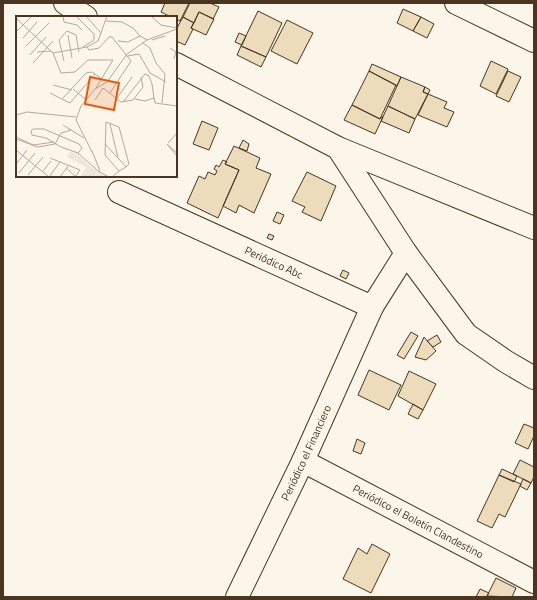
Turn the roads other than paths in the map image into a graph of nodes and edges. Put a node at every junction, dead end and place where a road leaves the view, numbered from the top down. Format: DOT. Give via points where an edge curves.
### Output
graph roads {
  1 [pos="65,3"];
  2 [pos="94,3"];
  3 [pos="456,3"];
  4 [pos="84,16"];
  5 [pos="87,16"];
  6 [pos="534,41"];
  7 [pos="177,65"];
  8 [pos="338,148"];
  9 [pos="118,192"];
  10 [pos="534,228"];
  11 [pos="406,253"];
  12 [pos="372,307"];
  13 [pos="534,378"];
  14 [pos="303,461"];
  15 [pos="534,582"];
  16 [pos="237,597"];
  1 -- 4 [label="street"];
  2 -- 5 [label="street"];
  3 -- 6 [label="street"];
  7 -- 8 [label="street"];
  8 -- 10 [label="street"];
  8 -- 11 [label="street"];
  9 -- 12 [label="street, Periódico Abc"];
  11 -- 12 [label="street"];
  11 -- 13 [label="street" via="466,334"];
  12 -- 14 [label="street, Periódico el Financiero"];
  14 -- 15 [label="street, Periódico el Boletín Clandestino"];
  14 -- 16 [label="street, Periódico el Financiero"];
}
